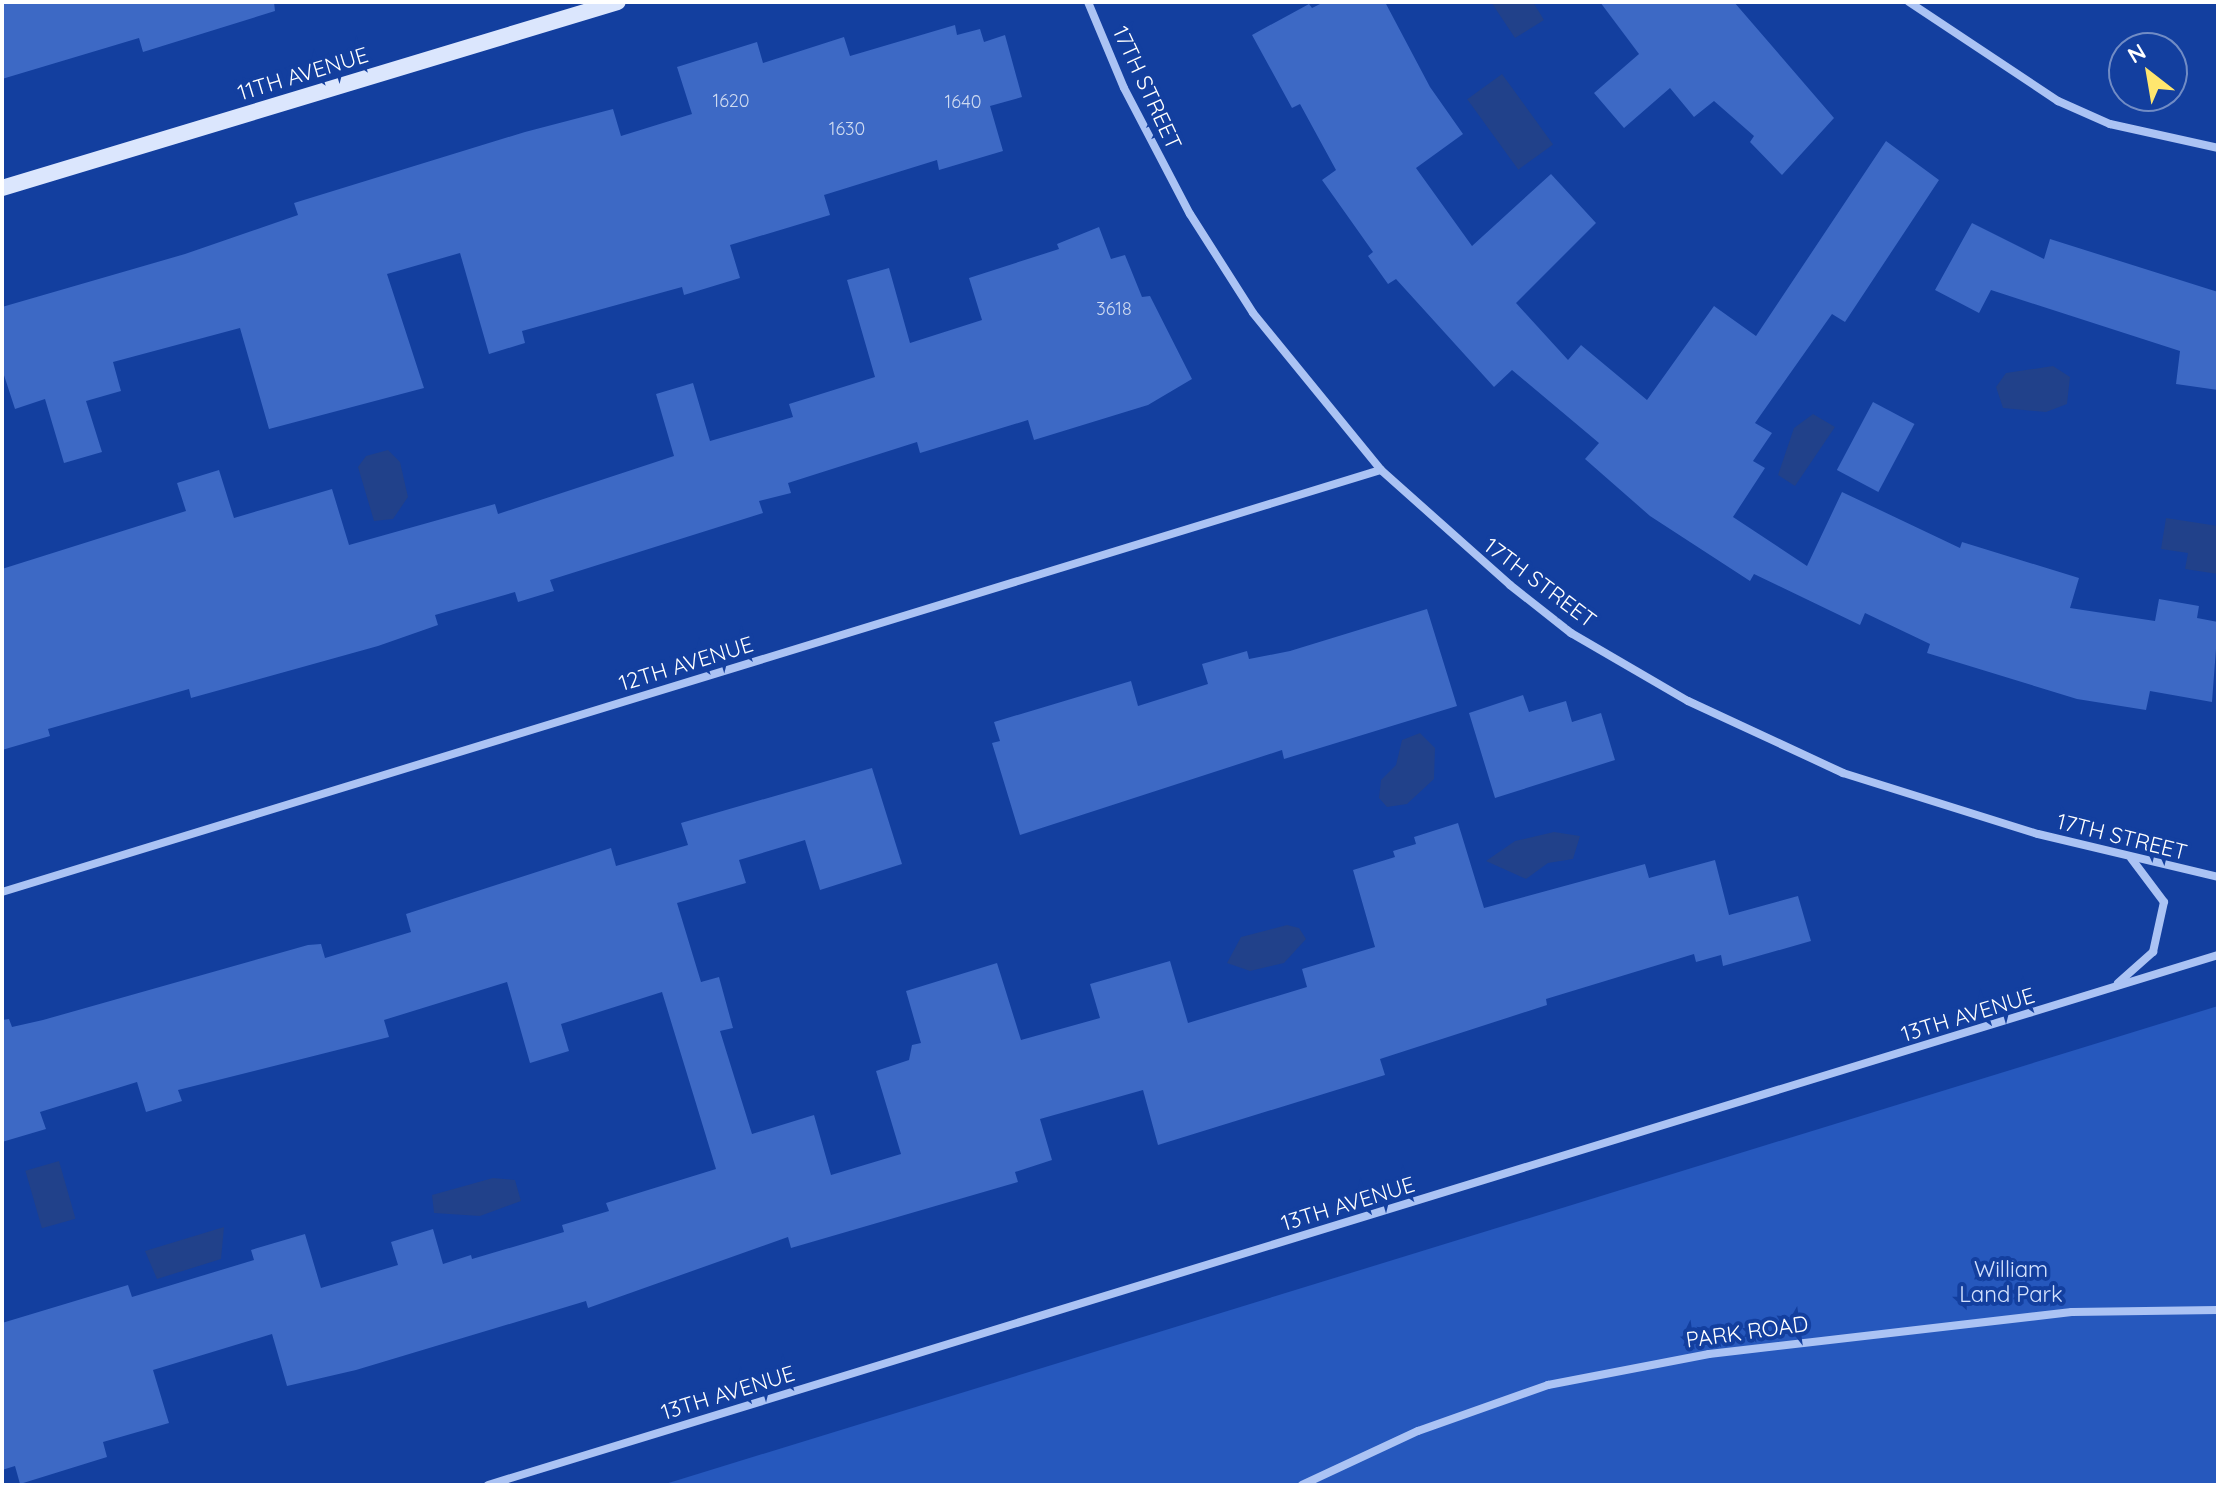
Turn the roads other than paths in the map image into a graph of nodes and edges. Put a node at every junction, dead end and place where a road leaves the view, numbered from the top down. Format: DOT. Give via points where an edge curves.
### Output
graph roads {
  1 [pos="618,2"];
  2 [pos="1088,2"];
  3 [pos="1909,2"];
  4 [pos="2218,148"];
  5 [pos="2,188"];
  6 [pos="1381,470"];
  7 [pos="2131,858"];
  8 [pos="2218,877"];
  9 [pos="2,892"];
  10 [pos="2218,955"];
  11 [pos="2114,987"];
  12 [pos="2218,1310"];
  13 [pos="488,1485"];
  14 [pos="1302,1485"];
  1 -- 5 [label="street, 11TH AVENUE"];
  2 -- 6 [label="street, 17TH STREET" via="1124,88 1190,214 1253,313"];
  3 -- 4 [label="street" via="2058,101 2110,124"];
  6 -- 7 [label="street, 17TH STREET" via="1462,547 1571,633 1688,701 1843,773"];
  6 -- 9 [label="street, 12TH AVENUE"];
  7 -- 8 [label="street, 17TH STREET"];
  7 -- 11 [label="street" via="2164,902 2162,928 2153,952"];
  10 -- 11 [label="street, 13TH AVENUE"];
  11 -- 13 [label="street, 13TH AVENUE"];
  12 -- 14 [label="street, PARK ROAD" via="2072,1312 1680,1359 1548,1385 1418,1431"];
}
